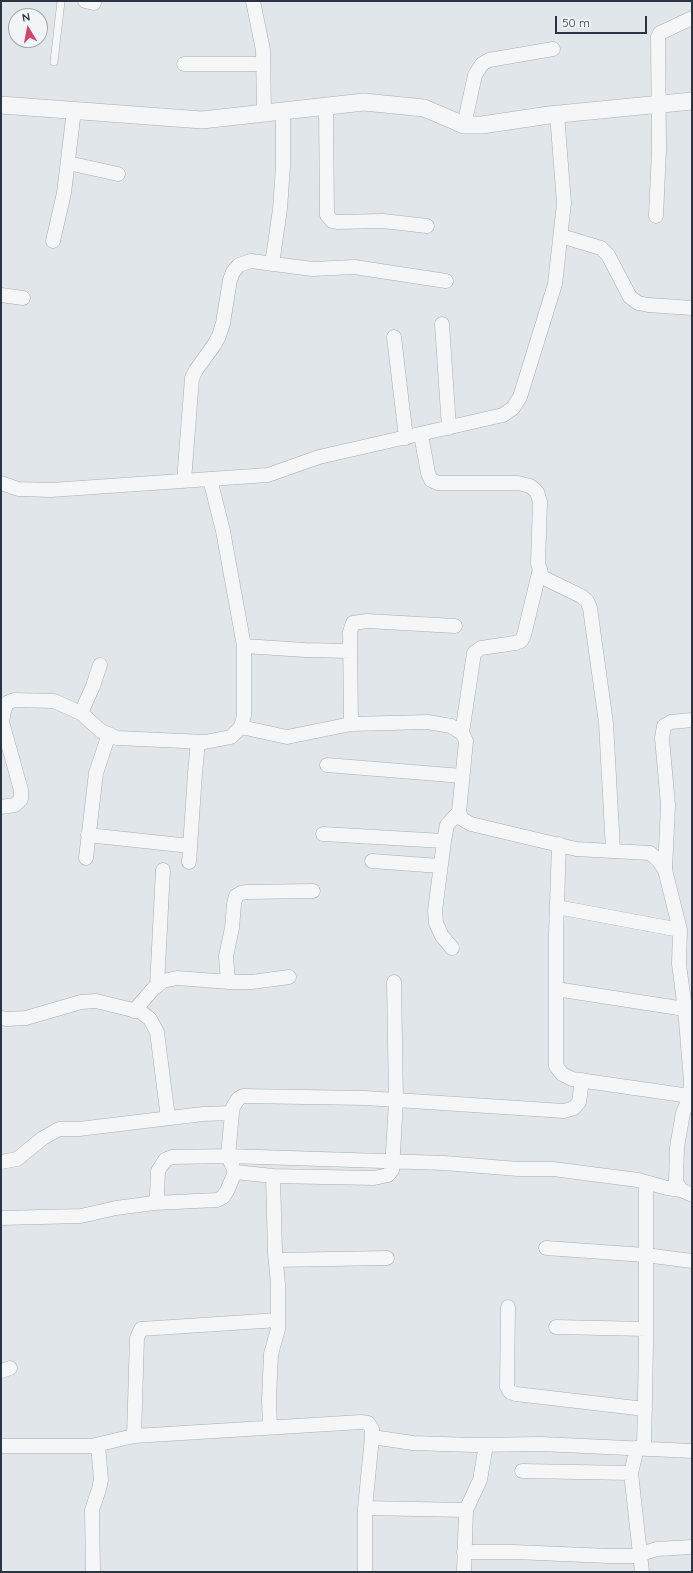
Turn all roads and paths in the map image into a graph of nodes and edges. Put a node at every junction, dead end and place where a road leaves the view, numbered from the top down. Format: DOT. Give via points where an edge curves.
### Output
graph roads {
  1 [pos="62,1"];
  2 [pos="253,1"];
  3 [pos="692,18"];
  4 [pos="553,49"];
  5 [pos="54,62"];
  6 [pos="184,64"];
  7 [pos="263,64"];
  8 [pos="692,101"];
  9 [pos="658,104"];
  10 [pos="1,105"];
  11 [pos="326,106"];
  12 [pos="74,110"];
  13 [pos="283,111"];
  14 [pos="264,113"];
  15 [pos="557,114"];
  16 [pos="464,125"];
  17 [pos="68,163"];
  18 [pos="118,174"];
  19 [pos="656,216"];
  20 [pos="427,226"];
  21 [pos="561,236"];
  22 [pos="53,241"];
  23 [pos="272,264"];
  24 [pos="446,281"];
  25 [pos="1,295"];
  26 [pos="23,298"];
  27 [pos="692,308"];
  28 [pos="442,324"];
  29 [pos="394,337"];
  30 [pos="449,428"];
  31 [pos="421,435"];
  32 [pos="406,438"];
  33 [pos="210,479"];
  34 [pos="184,481"];
  35 [pos="1,483"];
  36 [pos="540,569"];
  37 [pos="455,626"];
  38 [pos="244,646"];
  39 [pos="350,650"];
  40 [pos="100,665"];
  41 [pos="81,713"];
  42 [pos="692,720"];
  43 [pos="1,722"];
  44 [pos="351,724"];
  45 [pos="240,727"];
  46 [pos="462,733"];
  47 [pos="109,734"];
  48 [pos="198,742"];
  49 [pos="327,765"];
  50 [pos="462,776"];
  51 [pos="1,807"];
  52 [pos="459,812"];
  53 [pos="323,834"];
  54 [pos="88,835"];
  55 [pos="444,841"];
  56 [pos="559,844"];
  57 [pos="190,846"];
  58 [pos="613,850"];
  59 [pos="86,858"];
  60 [pos="372,861"];
  61 [pos="189,862"];
  62 [pos="440,866"];
  63 [pos="163,870"];
  64 [pos="664,870"];
  65 [pos="313,891"];
  66 [pos="557,907"];
  67 [pos="680,930"];
  68 [pos="452,948"];
  69 [pos="289,976"];
  70 [pos="228,982"];
  71 [pos="394,982"];
  72 [pos="157,986"];
  73 [pos="556,989"];
  74 [pos="685,1009"];
  75 [pos="134,1011"];
  76 [pos="1,1018"];
  77 [pos="582,1080"];
  78 [pos="690,1096"];
  79 [pos="396,1100"];
  80 [pos="232,1113"];
  81 [pos="687,1114"];
  82 [pos="168,1118"];
  83 [pos="228,1156"];
  84 [pos="1,1162"];
  85 [pos="394,1162"];
  86 [pos="235,1172"];
  87 [pos="273,1176"];
  88 [pos="646,1182"];
  89 [pos="686,1192"];
  90 [pos="154,1203"];
  91 [pos="1,1218"];
  92 [pos="546,1248"];
  93 [pos="646,1255"];
  94 [pos="387,1258"];
  95 [pos="276,1260"];
  96 [pos="692,1261"];
  97 [pos="508,1307"];
  98 [pos="278,1320"];
  99 [pos="556,1327"];
  100 [pos="646,1329"];
  101 [pos="645,1409"];
  102 [pos="270,1427"];
  103 [pos="134,1436"];
  104 [pos="372,1437"];
  105 [pos="98,1445"];
  106 [pos="486,1445"];
  107 [pos="1,1446"];
  108 [pos="640,1448"];
  109 [pos="692,1451"];
  110 [pos="522,1471"];
  111 [pos="631,1473"];
  112 [pos="365,1508"];
  113 [pos="466,1510"];
  114 [pos="692,1548"];
  115 [pos="464,1552"];
  116 [pos="640,1554"];
  117 [pos="93,1572"];
  118 [pos="365,1572"];
  119 [pos="464,1572"];
  120 [pos="642,1572"];
  1 -- 5 [label="lane"];
  2 -- 7 [label="street" via="262,40"];
  3 -- 9 [label="street" via="658,35"];
  4 -- 16 [label="street" via="489,60 482,64 475,75"];
  6 -- 7 [label="street"];
  7 -- 14 [label="street"];
  8 -- 9 [label="street"];
  9 -- 15 [label="street"];
  9 -- 19 [label="street"];
  10 -- 12 [label="street"];
  11 -- 13 [label="street"];
  11 -- 16 [label="street" via="364,102 424,108"];
  11 -- 20 [label="street" via="326,216 337,222 383,221"];
  12 -- 14 [label="street" via="202,120"];
  12 -- 17 [label="street"];
  13 -- 14 [label="street"];
  13 -- 23 [label="street" via="280,209"];
  15 -- 16 [label="street" via="482,125"];
  15 -- 21 [label="street" via="564,203"];
  17 -- 18 [label="street"];
  17 -- 22 [label="street"];
  21 -- 27 [label="street" via="605,251 630,297 638,304"];
  21 -- 30 [label="street" via="555,284 520,397 513,408 503,415"];
  23 -- 24 [label="street" via="312,269 354,267"];
  23 -- 34 [label="street" via="251,261 239,265 233,272 219,336 192,378"];
  25 -- 26 [label="street"];
  28 -- 30 [label="street"];
  29 -- 32 [label="street"];
  30 -- 31 [label="street"];
  31 -- 32 [label="street"];
  31 -- 36 [label="street" via="431,480 438,483 518,483 530,486 537,492 540,502"];
  32 -- 33 [label="street" via="319,457 268,475"];
  33 -- 34 [label="street"];
  33 -- 38 [label="street" via="223,531"];
  34 -- 35 [label="street" via="51,490 18,489"];
  36 -- 46 [label="street" via="521,640 515,644 481,648 474,653"];
  36 -- 58 [label="street" via="542,577 581,596 590,608 606,723"];
  37 -- 39 [label="street" via="367,622 353,624 350,632"];
  38 -- 39 [label="street"];
  38 -- 45 [label="street" via="244,715"];
  39 -- 44 [label="street"];
  40 -- 41 [label="street"];
  41 -- 43 [label="street" via="54,701 14,700 7,703"];
  41 -- 47 [label="street" via="101,731"];
  42 -- 64 [label="street" via="671,722 664,726 662,738 668,805"];
  43 -- 51 [label="street" via="21,790 21,799 15,805"];
  44 -- 45 [label="street" via="287,737"];
  44 -- 46 [label="street" via="428,722 451,726"];
  45 -- 48 [label="street" via="231,737"];
  46 -- 50 [label="street" via="466,741"];
  47 -- 48 [label="street" via="117,738 135,740"];
  47 -- 54 [label="street" via="96,773"];
  48 -- 57 [label="street"];
  49 -- 50 [label="street"];
  50 -- 52 [label="street"];
  52 -- 55 [label="street" via="448,825"];
  52 -- 56 [label="street" via="462,819 471,824"];
  53 -- 55 [label="street"];
  54 -- 57 [label="street"];
  54 -- 59 [label="street"];
  55 -- 62 [label="street"];
  56 -- 58 [label="street" via="582,850"];
  56 -- 66 [label="street"];
  57 -- 61 [label="street"];
  58 -- 64 [label="street" via="650,854 659,861"];
  60 -- 62 [label="street"];
  62 -- 68 [label="street" via="436,923"];
  63 -- 72 [label="street"];
  64 -- 67 [label="street"];
  65 -- 70 [label="street" via="247,892 236,896 226,956"];
  66 -- 67 [label="street"];
  66 -- 73 [label="street"];
  67 -- 74 [label="street" via="679,964"];
  69 -- 70 [label="street" via="252,982"];
  70 -- 72 [label="street" via="176,978 163,981"];
  71 -- 79 [label="street"];
  72 -- 75 [label="street"];
  73 -- 74 [label="street"];
  73 -- 77 [label="street" via="556,1066 562,1074"];
  74 -- 78 [label="street"];
  75 -- 76 [label="street" via="96,1001 81,1002 26,1018"];
  75 -- 82 [label="street" via="141,1012 150,1019 157,1032"];
  77 -- 78 [label="street"];
  77 -- 79 [label="street" via="579,1102 574,1108 564,1111"];
  78 -- 81 [label="street"];
  79 -- 80 [label="street" via="321,1096 243,1096 238,1099"];
  79 -- 85 [label="street"];
  80 -- 82 [label="street"];
  80 -- 83 [label="street"];
  81 -- 89 [label="street" via="677,1147 676,1182"];
  82 -- 84 [label="street" via="58,1129 17,1159"];
  83 -- 85 [label="street"];
  83 -- 86 [label="street"];
  83 -- 90 [label="street" via="172,1157 165,1160 158,1171 157,1196"];
  85 -- 87 [label="street" via="388,1175 374,1178"];
  85 -- 88 [label="street" via="553,1169"];
  86 -- 87 [label="street"];
  86 -- 90 [label="street" via="227,1191 217,1200"];
  87 -- 95 [label="street"];
  88 -- 89 [label="street"];
  88 -- 93 [label="street"];
  90 -- 91 [label="street" via="81,1216"];
  92 -- 93 [label="street"];
  93 -- 96 [label="street"];
  93 -- 100 [label="street"];
  94 -- 95 [label="street"];
  95 -- 98 [label="street"];
  97 -- 101 [label="street" via="507,1387 510,1392"];
  98 -- 102 [label="street" via="271,1354"];
  98 -- 103 [label="street" via="141,1329 137,1338"];
  99 -- 100 [label="street"];
  100 -- 101 [label="street"];
  101 -- 108 [label="street"];
  102 -- 103 [label="street"];
  102 -- 104 [label="street" via="361,1422 368,1423 372,1428"];
  103 -- 105 [label="street"];
  104 -- 106 [label="street" via="413,1443"];
  104 -- 112 [label="street"];
  105 -- 107 [label="street"];
  105 -- 117 [label="street" via="101,1480 92,1510"];
  106 -- 108 [label="street" via="541,1444"];
  106 -- 113 [label="street" via="480,1480"];
  108 -- 109 [label="street"];
  108 -- 111 [label="street"];
  110 -- 111 [label="street"];
  111 -- 116 [label="street"];
  112 -- 113 [label="street"];
  112 -- 118 [label="street"];
  113 -- 115 [label="street"];
  114 -- 116 [label="street" via="657,1549"];
  115 -- 116 [label="street" via="610,1556"];
  115 -- 119 [label="street"];
  116 -- 120 [label="street"];
}
